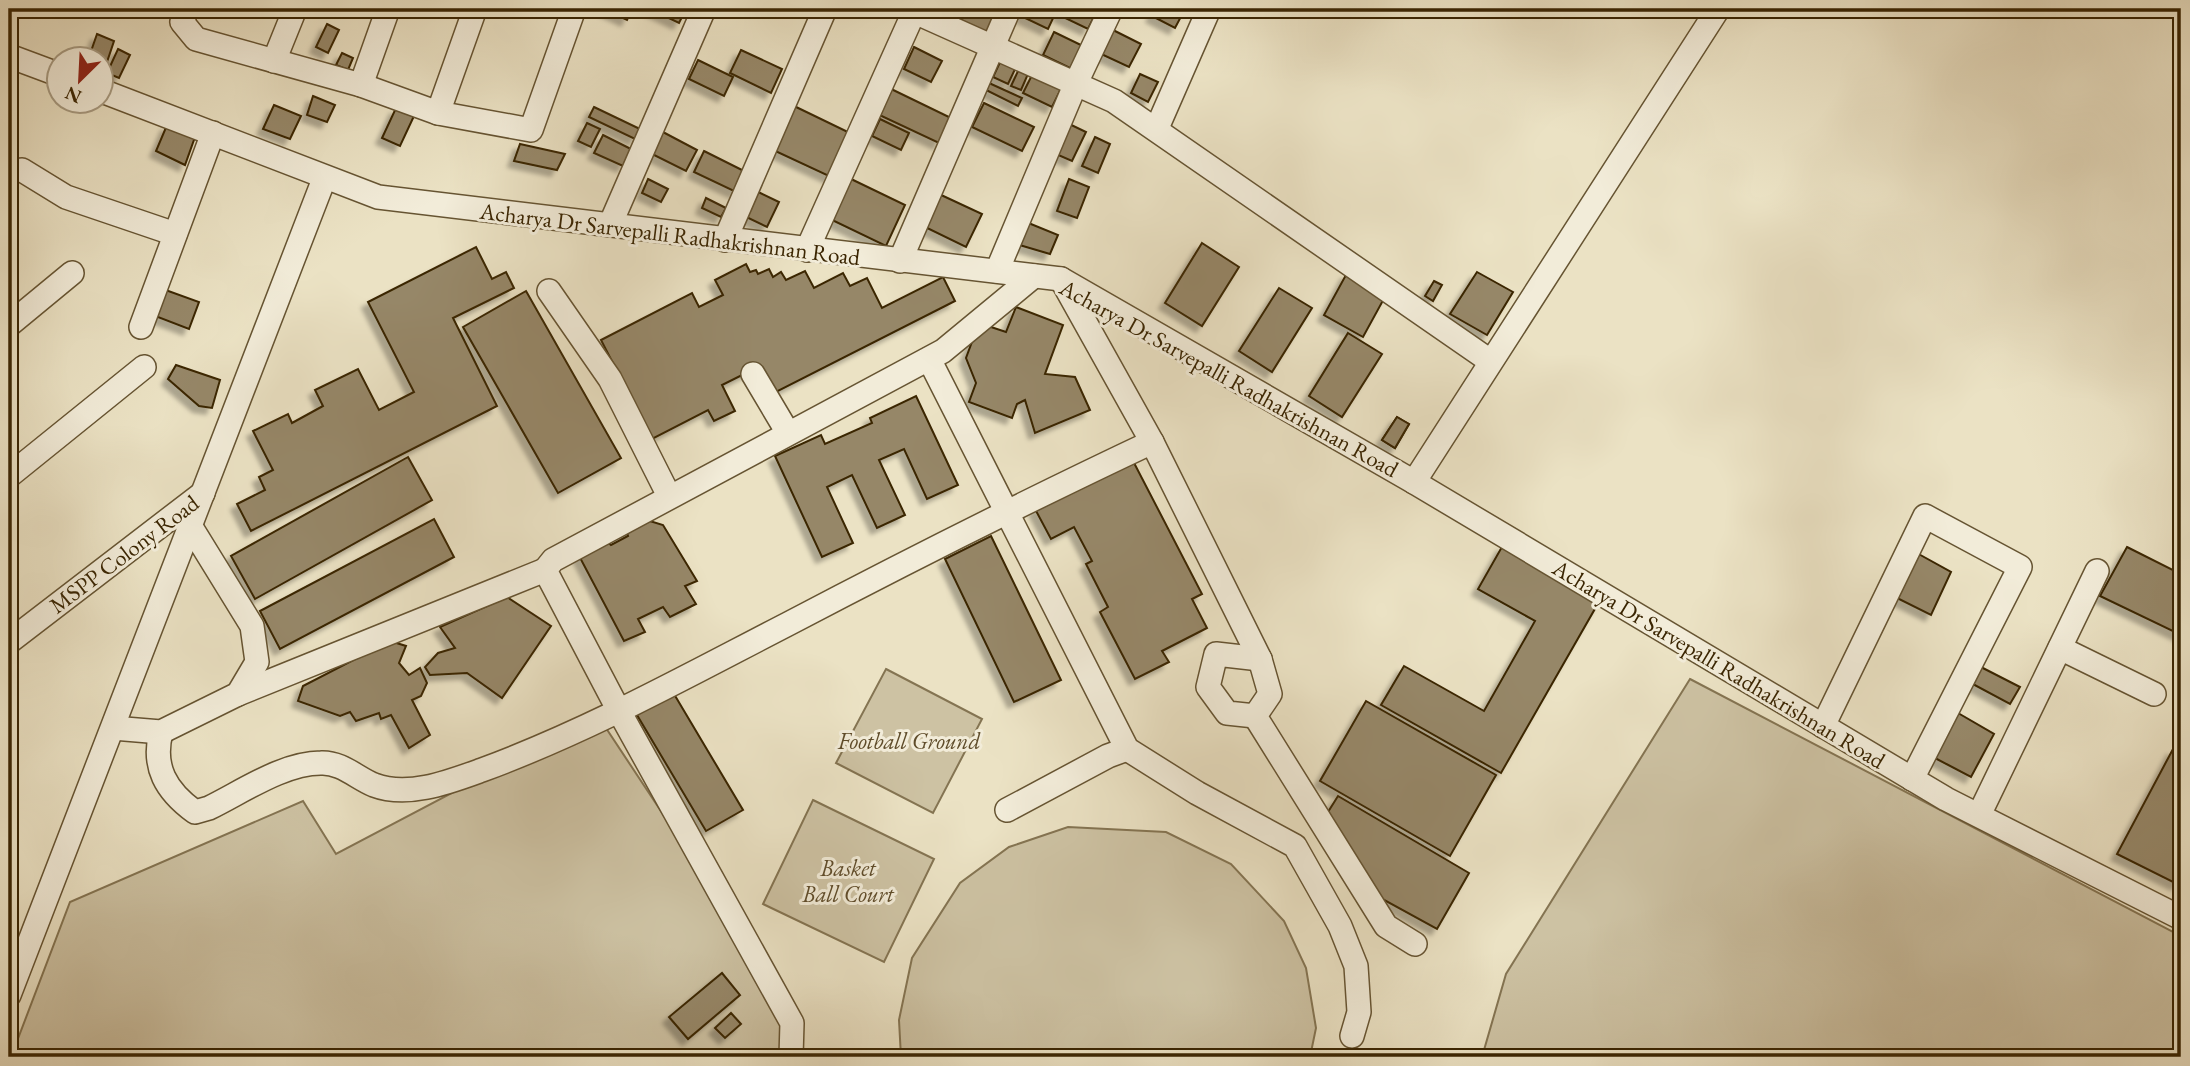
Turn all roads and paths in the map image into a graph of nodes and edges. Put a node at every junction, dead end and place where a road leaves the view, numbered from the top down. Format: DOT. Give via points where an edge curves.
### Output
graph roads {
  1 [pos="187,9"];
  2 [pos="295,9"];
  3 [pos="387,9"];
  4 [pos="475,9"];
  5 [pos="574,9"];
  6 [pos="704,9"];
  7 [pos="825,9"];
  8 [pos="1009,9"];
  9 [pos="1111,9"];
  10 [pos="1209,9"];
  11 [pos="1718,9"];
  12 [pos="911,10"];
  13 [pos="993,46"];
  14 [pos="9,56"];
  15 [pos="274,61"];
  16 [pos="46,70"];
  17 [pos="1076,83"];
  18 [pos="361,85"];
  19 [pos="116,96"];
  20 [pos="438,113"];
  21 [pos="1157,128"];
  22 [pos="213,133"];
  23 [pos="22,170"];
  24 [pos="324,179"];
  25 [pos="610,225"];
  26 [pos="175,234"];
  27 [pos="725,240"];
  28 [pos="807,250"];
  29 [pos="900,261"];
  30 [pos="997,271"];
  31 [pos="72,273"];
  32 [pos="1034,276"];
  33 [pos="1061,279"];
  34 [pos="549,291"];
  35 [pos="9,325"];
  36 [pos="141,327"];
  37 [pos="929,359"];
  38 [pos="1490,361"];
  39 [pos="144,367"];
  40 [pos="753,374"];
  41 [pos="788,433"];
  42 [pos="1152,442"];
  43 [pos="9,476"];
  44 [pos="1414,482"];
  45 [pos="205,492"];
  46 [pos="668,496"];
  47 [pos="1005,511"];
  48 [pos="191,527"];
  49 [pos="545,570"];
  50 [pos="2097,571"];
  51 [pos="10,640"];
  52 [pos="2060,648"];
  53 [pos="1260,659"];
  54 [pos="238,694"];
  55 [pos="2154,694"];
  56 [pos="620,711"];
  57 [pos="1255,716"];
  58 [pos="1823,726"];
  59 [pos="113,728"];
  60 [pos="161,732"];
  61 [pos="1127,749"];
  62 [pos="1912,779"];
  63 [pos="1007,810"];
  64 [pos="1979,816"];
  65 [pos="2181,918"];
  66 [pos="1415,944"];
  67 [pos="13,970"];
  68 [pos="9,995"];
  69 [pos="1352,1036"];
  70 [pos="791,1057"];
  1 -- 15 [label="street" via="182,22 196,39"];
  2 -- 15 [label="street"];
  3 -- 18 [label="street"];
  4 -- 20 [label="street"];
  5 -- 20 [label="street" via="531,130"];
  6 -- 25 [label="street"];
  7 -- 27 [label="street"];
  8 -- 13 [label="street"];
  9 -- 17 [label="street"];
  10 -- 21 [label="street"];
  11 -- 38 [label="street"];
  12 -- 13 [label="street"];
  12 -- 28 [label="street"];
  13 -- 17 [label="street"];
  13 -- 29 [label="street"];
  14 -- 16 [label="street"];
  15 -- 18 [label="street"];
  17 -- 21 [label="street"];
  17 -- 30 [label="street"];
  18 -- 20 [label="street"];
  19 -- 22 [label="street, Acharya Dr Sarvepalli Radhakrishnan Road"];
  21 -- 38 [label="street"];
  22 -- 24 [label="street, Acharya Dr Sarvepalli Radhakrishnan Road"];
  22 -- 26 [label="street"];
  23 -- 26 [label="street" via="66,197"];
  24 -- 25 [label="street, Acharya Dr Sarvepalli Radhakrishnan Road" via="378,197"];
  24 -- 45 [label="street"];
  25 -- 27 [label="street, Acharya Dr Sarvepalli Radhakrishnan Road"];
  26 -- 36 [label="street"];
  27 -- 28 [label="street, Acharya Dr Sarvepalli Radhakrishnan Road"];
  28 -- 29 [label="street, Acharya Dr Sarvepalli Radhakrishnan Road"];
  29 -- 30 [label="street, Acharya Dr Sarvepalli Radhakrishnan Road"];
  30 -- 32 [label="street, Acharya Dr Sarvepalli Radhakrishnan Road"];
  31 -- 35 [label="street"];
  32 -- 33 [label="street, Acharya Dr Sarvepalli Radhakrishnan Road"];
  32 -- 37 [label="street"];
  33 -- 42 [label="street"];
  33 -- 44 [label="street, Acharya Dr Sarvepalli Radhakrishnan Road"];
  34 -- 46 [label="street" via="610,379"];
  37 -- 41 [label="street"];
  37 -- 47 [label="street"];
  38 -- 44 [label="street"];
  39 -- 43 [label="street"];
  40 -- 41 [label="street"];
  41 -- 46 [label="street"];
  42 -- 47 [label="street"];
  42 -- 53 [label="street"];
  44 -- 58 [label="street, Acharya Dr Sarvepalli Radhakrishnan Road"];
  45 -- 48 [label="street"];
  45 -- 51 [label="street, MSPP Colony Road"];
  46 -- 49 [label="street" via="553,560"];
  47 -- 56 [label="street"];
  47 -- 61 [label="street"];
  48 -- 54 [label="street" via="252,626 257,662"];
  48 -- 59 [label="street"];
  49 -- 54 [label="street"];
  49 -- 56 [label="street"];
  50 -- 52 [label="street"];
  52 -- 55 [label="street"];
  52 -- 64 [label="street"];
  53 -- 57 [label="street" via="1270,694"];
  53 -- 57 [label="street" via="1216,654 1208,687 1227,713"];
  54 -- 60 [label="street"];
  56 -- 60 [label="street" via="442,783 404,791 375,785 322,762 290,770 195,812 180,801 163,777 156,753"];
  56 -- 70 [label="street" via="792,1023"];
  57 -- 66 [label="street" via="1386,926"];
  58 -- 62 [label="street, Acharya Dr Sarvepalli Radhakrishnan Road"];
  58 -- 62 [label="street" via="1925,516 2020,567"];
  59 -- 60 [label="street"];
  59 -- 67 [label="street"];
  61 -- 63 [label="street"];
  61 -- 69 [label="street" via="1294,846 1340,926 1356,966 1359,1012"];
  62 -- 64 [label="street, Acharya Dr Sarvepalli Radhakrishnan Road"];
  64 -- 65 [label="street, Acharya Dr Sarvepalli Radhakrishnan Road"];
  67 -- 68 [label="street"];
}
